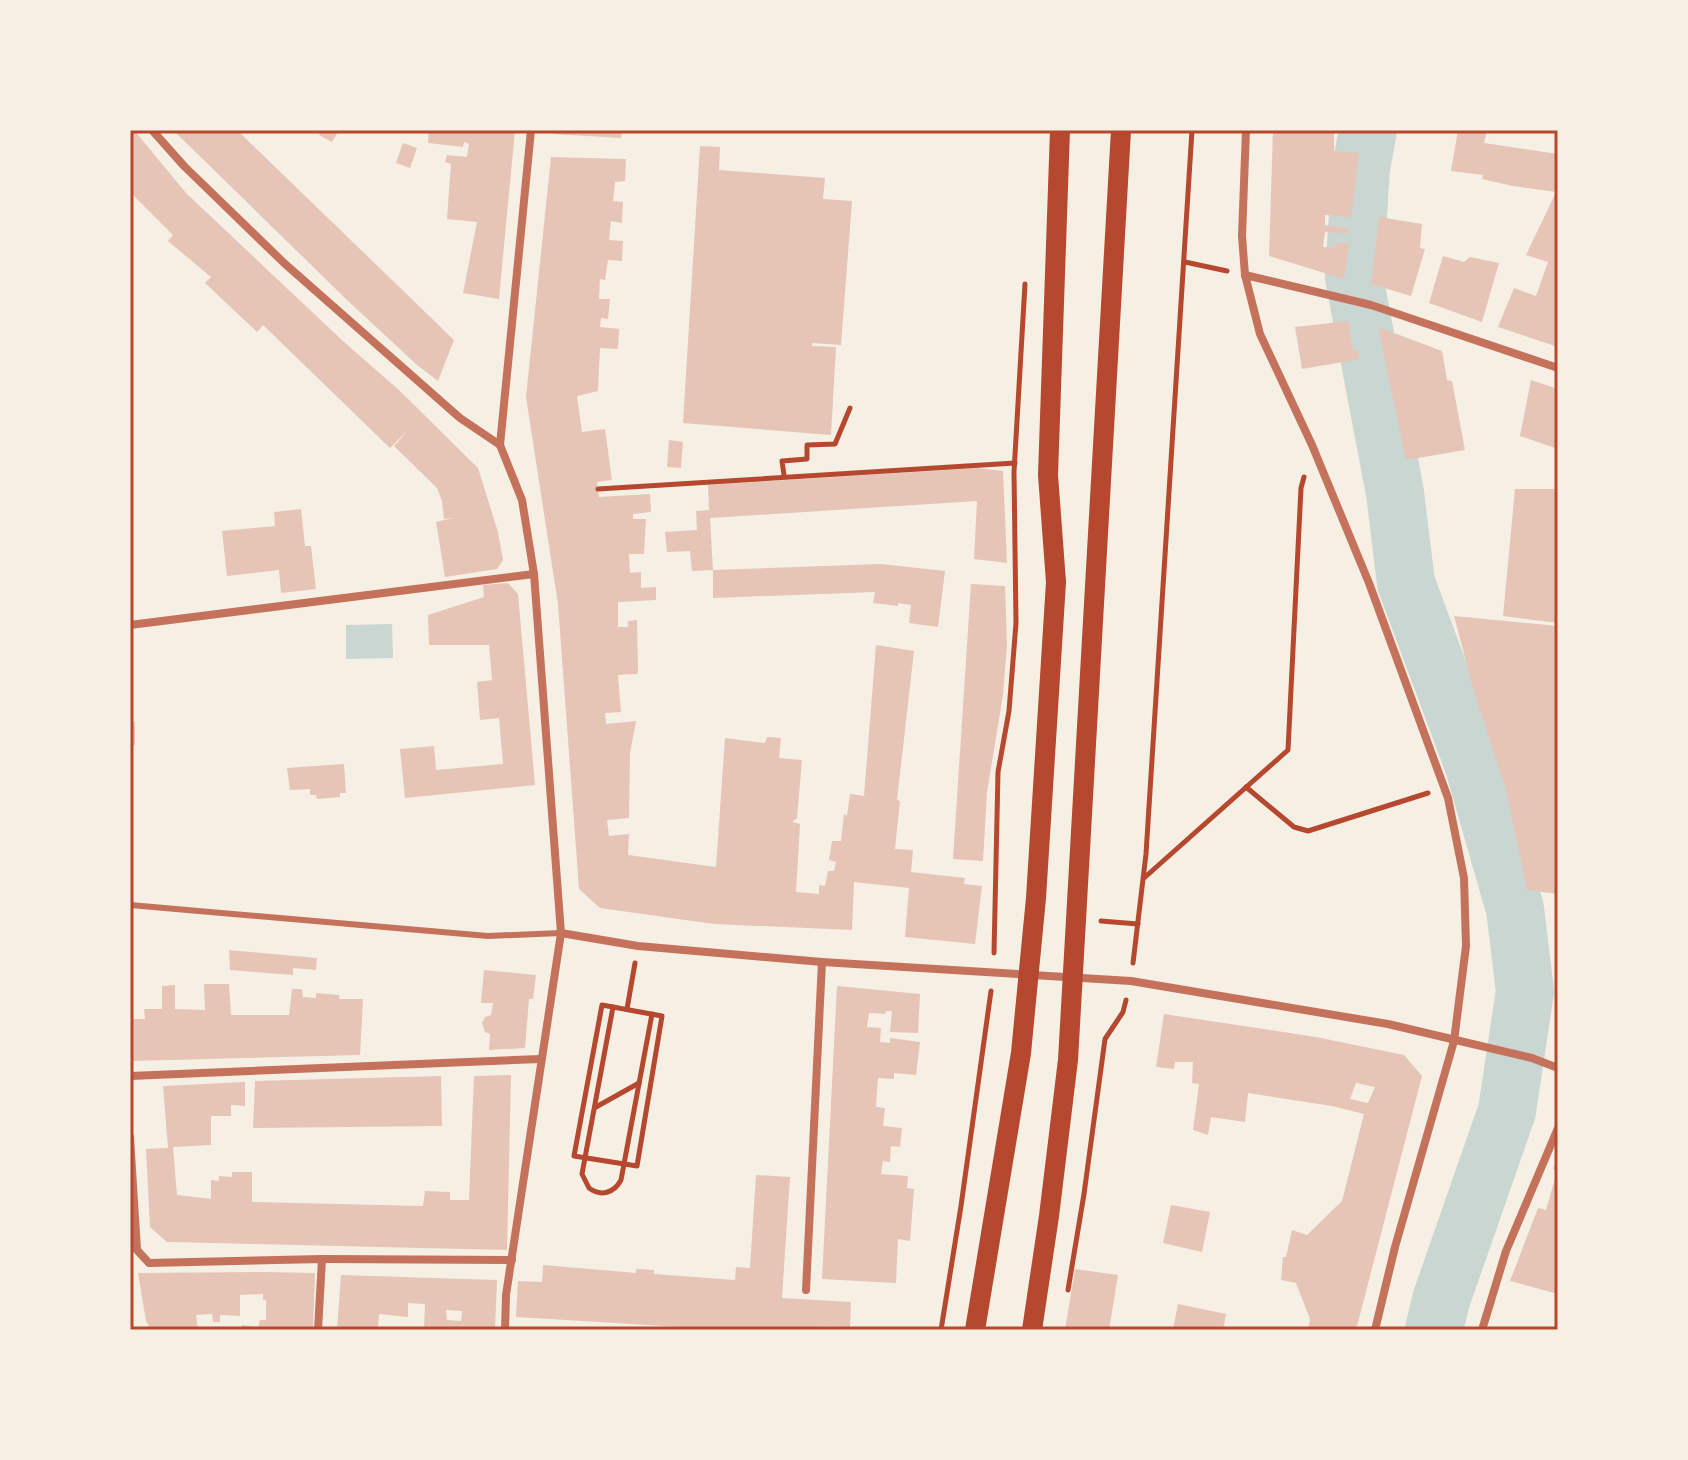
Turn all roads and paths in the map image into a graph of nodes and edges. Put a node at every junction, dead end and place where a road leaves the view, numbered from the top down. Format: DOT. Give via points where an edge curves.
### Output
graph roads {
  1 [pos="152,130"];
  2 [pos="531,130"];
  3 [pos="1060,130"];
  4 [pos="1121,130"];
  5 [pos="1192,130"];
  6 [pos="1246,130"];
  7 [pos="1185,262"];
  8 [pos="1026,274"];
  9 [pos="1245,275"];
  10 [pos="1558,368"];
  11 [pos="850,408"];
  12 [pos="500,445"];
  13 [pos="1312,445"];
  14 [pos="1015,463"];
  15 [pos="784,475"];
  16 [pos="598,489"];
  17 [pos="534,574"];
  18 [pos="130,625"];
  19 [pos="1246,787"];
  20 [pos="1444,787"];
  21 [pos="1143,879"];
  22 [pos="130,905"];
  23 [pos="561,933"];
  24 [pos="638,946"];
  25 [pos="822,962"];
  26 [pos="992,974"];
  27 [pos="1073,976"];
  28 [pos="1029,977"];
  29 [pos="1131,981"];
  30 [pos="613,1007"];
  31 [pos="627,1009"];
  32 [pos="652,1014"];
  33 [pos="1454,1041"];
  34 [pos="540,1059"];
  35 [pos="1558,1068"];
  36 [pos="130,1076"];
  37 [pos="639,1083"];
  38 [pos="595,1107"];
  39 [pos="1558,1128"];
  40 [pos="130,1137"];
  41 [pos="586,1158"];
  42 [pos="624,1164"];
  43 [pos="322,1259"];
  44 [pos="512,1260"];
  45 [pos="806,1290"];
  46 [pos="1066,1300"];
  47 [pos="318,1330"];
  48 [pos="505,1330"];
  49 [pos="941,1330"];
  50 [pos="975,1330"];
  51 [pos="1032,1330"];
  52 [pos="1375,1330"];
  53 [pos="1482,1330"];
  1 -- 12 [label="street" via="284,263 460,418"];
  2 -- 12 [label="street"];
  3 -- 28 [label="main road" via="1048,475 1056,582"];
  4 -- 27 [label="main road"];
  5 -- 7 [label="path"];
  6 -- 9 [label="street"];
  7 -- 9 [label="path"];
  7 -- 21 [label="path"];
  8 -- 14 [label="path"];
  9 -- 10 [label="street" via="1371,305"];
  9 -- 13 [label="street" via="1260,334"];
  11 -- 15 [label="path" via="835,444 807,445 807,459 782,461"];
  12 -- 17 [label="street" via="522,500"];
  13 -- 19 [label="path" via="1301,488 1288,750"];
  13 -- 20 [label="street"];
  14 -- 15 [label="path"];
  14 -- 26 [label="path" via="1016,623 998,772"];
  15 -- 16 [label="path"];
  17 -- 18 [label="street"];
  17 -- 23 [label="street"];
  19 -- 20 [label="path" via="1294,827 1308,831"];
  19 -- 21 [label="path"];
  20 -- 33 [label="street" via="1464,878 1466,946"];
  21 -- 29 [label="path"];
  22 -- 23 [label="lane" via="488,936"];
  23 -- 24 [label="street"];
  23 -- 34 [label="street"];
  24 -- 25 [label="street"];
  24 -- 31 [label="path"];
  25 -- 26 [label="street"];
  25 -- 45 [label="street"];
  26 -- 28 [label="street"];
  26 -- 49 [label="path"];
  27 -- 28 [label="street"];
  27 -- 29 [label="street"];
  27 -- 51 [label="main road" via="1068,1060"];
  28 -- 50 [label="main road"];
  29 -- 33 [label="street" via="1388,1024"];
  29 -- 46 [label="path" via="1123,1012 1105,1039"];
  30 -- 31 [label="path"];
  30 -- 38 [label="path"];
  30 -- 41 [label="path" via="602,1005 574,1156"];
  31 -- 32 [label="path"];
  32 -- 37 [label="path"];
  32 -- 42 [label="path" via="662,1016 637,1166"];
  33 -- 35 [label="street"];
  33 -- 52 [label="street"];
  34 -- 36 [label="street"];
  34 -- 44 [label="street"];
  37 -- 38 [label="path"];
  37 -- 42 [label="path"];
  38 -- 41 [label="path"];
  39 -- 53 [label="street" via="1506,1251"];
  40 -- 43 [label="street" via="137,1250 149,1263"];
  41 -- 42 [label="path"];
  41 -- 42 [label="path" via="584,1182 600,1193 616,1188"];
  43 -- 44 [label="street"];
  43 -- 47 [label="street"];
  44 -- 48 [label="street"];
}
